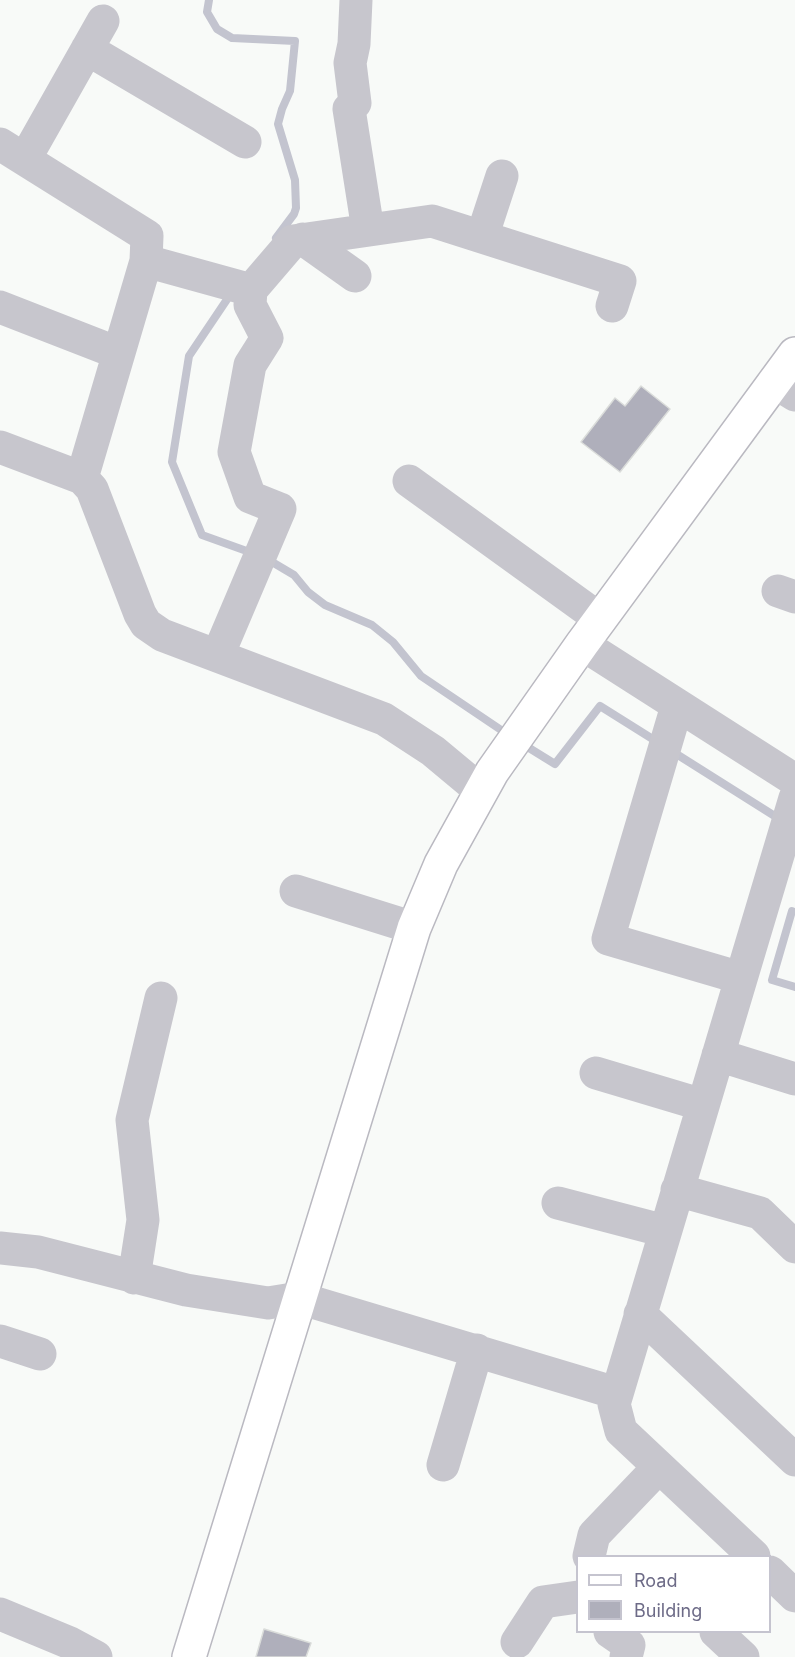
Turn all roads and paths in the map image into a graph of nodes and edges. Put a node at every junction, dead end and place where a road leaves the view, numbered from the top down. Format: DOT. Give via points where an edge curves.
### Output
graph roads {
  1 [pos="356,0"];
  2 [pos="245,142"];
  3 [pos="13,152"];
  4 [pos="502,177"];
  5 [pos="368,230"];
  6 [pos="482,237"];
  7 [pos="303,239"];
  8 [pos="146,261"];
  9 [pos="355,276"];
  10 [pos="239,286"];
  11 [pos="612,306"];
  12 [pos="0,307"];
  13 [pos="118,353"];
  14 [pos="795,354"];
  15 [pos="785,389"];
  16 [pos="0,447"];
  17 [pos="82,478"];
  18 [pos="409,481"];
  19 [pos="591,632"];
  20 [pos="218,656"];
  21 [pos="669,733"];
  22 [pos="487,782"];
  23 [pos="791,805"];
  24 [pos="296,891"];
  25 [pos="781,895"];
  26 [pos="414,928"];
  27 [pos="741,978"];
  28 [pos="161,998"];
  29 [pos="718,1055"];
  30 [pos="596,1073"];
  31 [pos="795,1078"];
  32 [pos="703,1105"];
  33 [pos="677,1190"];
  34 [pos="558,1203"];
  35 [pos="665,1231"];
  36 [pos="795,1247"];
  37 [pos="0,1248"];
  38 [pos="134,1278"];
  39 [pos="299,1298"];
  40 [pos="640,1314"];
  41 [pos="0,1341"];
  42 [pos="477,1350"];
  43 [pos="40,1354"];
  44 [pos="616,1393"];
  45 [pos="795,1460"];
  46 [pos="443,1465"];
  47 [pos="659,1467"];
  48 [pos="589,1555"];
  49 [pos="752,1555"];
  50 [pos="771,1573"];
  51 [pos="795,1596"];
  52 [pos="576,1597"];
  53 [pos="0,1614"];
  54 [pos="611,1633"];
  55 [pos="717,1633"];
  56 [pos="517,1642"];
  57 [pos="96,1657"];
  58 [pos="189,1657"];
  59 [pos="626,1657"];
  60 [pos="743,1657"];
  1 -- 5 [label="street" via="350,63 355,103 349,110"];
  2 -- 3 [label="street" via="95,35"];
  3 -- 8 [label="street" via="147,236"];
  4 -- 6 [label="street"];
  5 -- 6 [label="street" via="432,221"];
  5 -- 7 [label="street"];
  6 -- 11 [label="street" via="620,281"];
  7 -- 9 [label="street"];
  7 -- 10 [label="street" via="292,241"];
  8 -- 10 [label="street"];
  8 -- 13 [label="street"];
  10 -- 20 [label="street" via="267,338 250,366 234,452 250,496 280,508"];
  12 -- 13 [label="street"];
  13 -- 17 [label="street"];
  14 -- 15 [label="main road"];
  15 -- 19 [label="main road"];
  16 -- 17 [label="street"];
  17 -- 20 [label="street" via="92,489 146,624 162,635"];
  18 -- 19 [label="street"];
  19 -- 21 [label="street"];
  19 -- 22 [label="main road"];
  20 -- 22 [label="street" via="384,719"];
  21 -- 23 [label="street"];
  21 -- 27 [label="street" via="608,939"];
  22 -- 26 [label="main road" via="441,864"];
  23 -- 25 [label="street"];
  24 -- 26 [label="street"];
  25 -- 27 [label="street"];
  26 -- 39 [label="main road"];
  27 -- 29 [label="street"];
  28 -- 38 [label="street" via="132,1120 143,1220"];
  29 -- 31 [label="street"];
  29 -- 32 [label="street"];
  30 -- 32 [label="street"];
  32 -- 33 [label="street"];
  33 -- 35 [label="street"];
  33 -- 36 [label="street" via="760,1213"];
  34 -- 35 [label="street"];
  35 -- 40 [label="street"];
  37 -- 38 [label="street" via="38,1252"];
  38 -- 39 [label="street" via="268,1303"];
  39 -- 42 [label="street"];
  39 -- 58 [label="main road"];
  40 -- 44 [label="street"];
  40 -- 45 [label="street"];
  41 -- 43 [label="street"];
  42 -- 44 [label="street"];
  42 -- 46 [label="street"];
  44 -- 47 [label="street" via="614,1404 621,1431"];
  47 -- 48 [label="street" via="594,1535"];
  47 -- 49 [label="street"];
  50 -- 51 [label="street"];
  52 -- 56 [label="street" via="543,1602"];
  53 -- 57 [label="street"];
  54 -- 59 [label="street" via="628,1645"];
  55 -- 60 [label="street"];
}
